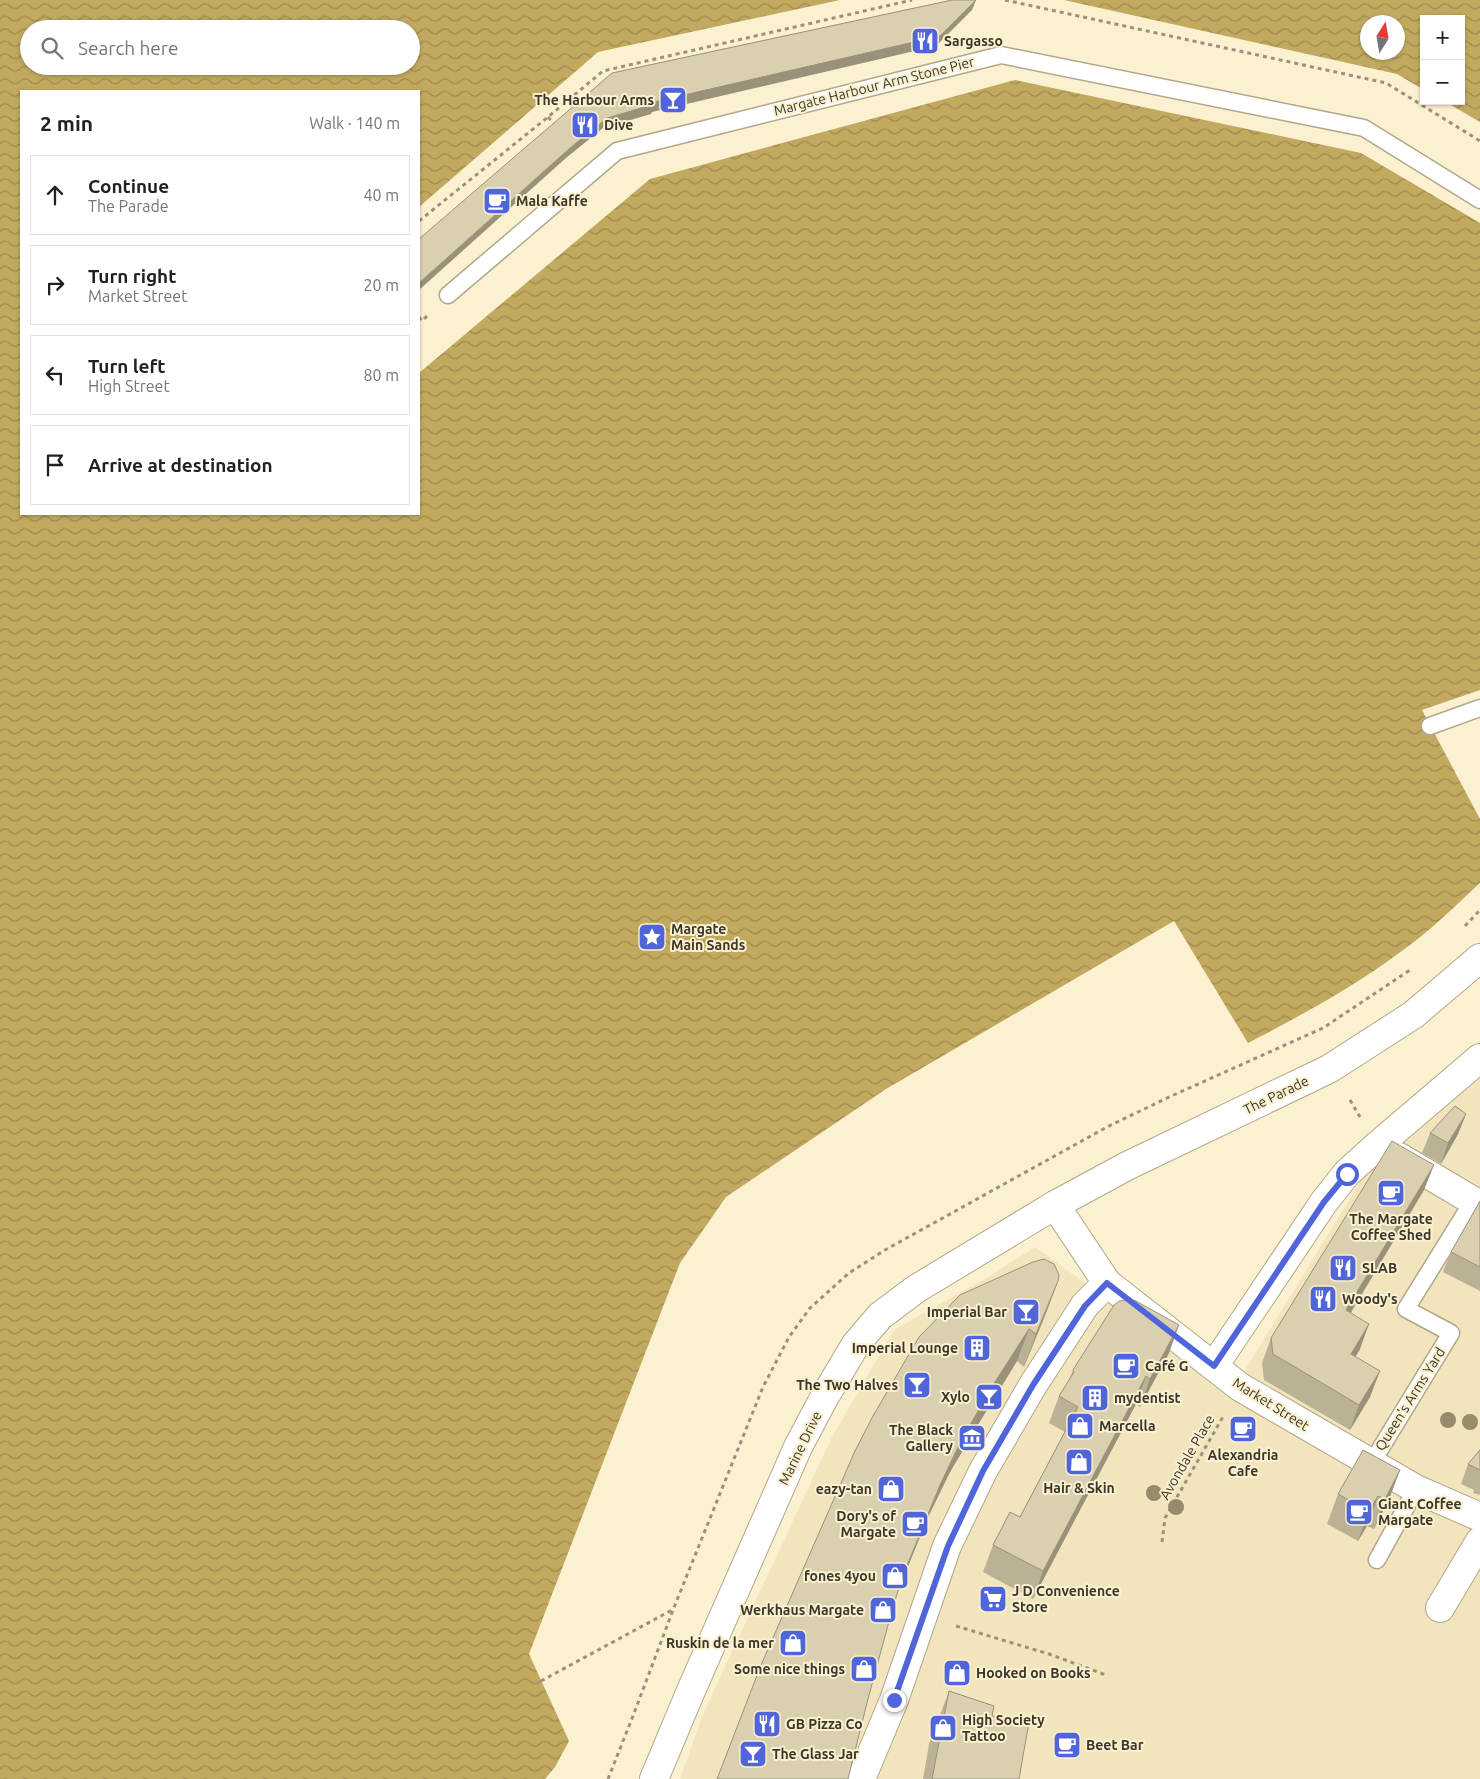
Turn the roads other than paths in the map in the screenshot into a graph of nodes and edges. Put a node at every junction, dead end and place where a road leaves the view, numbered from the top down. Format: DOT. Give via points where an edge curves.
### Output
graph roads {
  1 [pos="1480,200"];
  2 [pos="448,296"];
  3 [pos="1480,708"];
  4 [pos="1430,726"];
  5 [pos="1480,958"];
  6 [pos="1480,1058"];
  7 [pos="1378,1144"];
  8 [pos="1476,1202"];
  9 [pos="1055,1205"];
  10 [pos="1107,1283"];
  11 [pos="1214,1366"];
  12 [pos="1371,1464"];
  13 [pos="1416,1489"];
  14 [pos="1480,1517"];
  15 [pos="1480,1541"];
  16 [pos="1378,1560"];
  17 [pos="1440,1608"];
  18 [pos="654,1779"];
  19 [pos="861,1779"];
  1 -- 2 [label="lane, Margate Harbour Arm Stone Pier" via="1364,128 1001,55 618,151"];
  3 -- 4 [label="lane"];
  5 -- 9 [label="street, The Parade" via="1413,1015 1330,1069 1127,1166"];
  6 -- 7 [label="street"];
  7 -- 8 [label="street"];
  7 -- 11 [label="street" via="1324,1202"];
  8 -- 12 [label="lane, Queen's Arms Yard" via="1406,1309 1451,1333"];
  9 -- 10 [label="street, Market Street"];
  9 -- 18 [label="street, Marine Drive" via="909,1293 880,1316 856,1344 798,1447"];
  10 -- 11 [label="street, Market Street"];
  10 -- 19 [label="street" via="1085,1306 1033,1385 983,1471 948,1546 894,1700"];
  11 -- 12 [label="street, Market Street" via="1240,1386"];
  12 -- 13 [label="street, Market Street"];
  13 -- 14 [label="street, Market Street"];
  13 -- 16 [label="lane"];
  15 -- 17 [label="street"];
}
